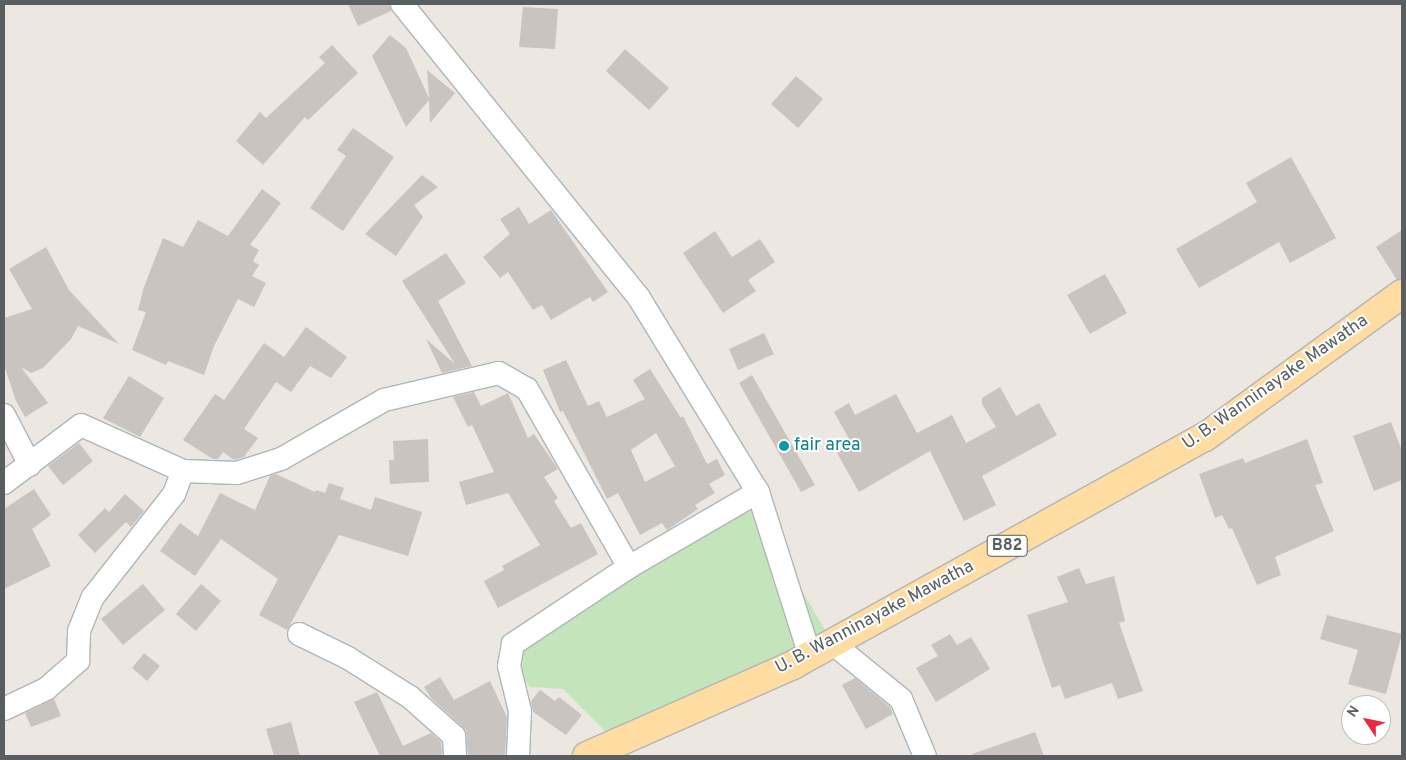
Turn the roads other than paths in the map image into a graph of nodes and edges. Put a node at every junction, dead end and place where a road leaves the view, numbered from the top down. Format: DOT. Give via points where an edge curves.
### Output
graph roads {
  1 [pos="402,4"];
  2 [pos="1402,294"];
  3 [pos="4,415"];
  4 [pos="30,465"];
  5 [pos="183,471"];
  6 [pos="4,484"];
  7 [pos="758,492"];
  8 [pos="629,567"];
  9 [pos="299,634"];
  10 [pos="821,650"];
  11 [pos="4,708"];
  12 [pos="620,750"];
  13 [pos="455,756"];
  14 [pos="518,756"];
  15 [pos="587,756"];
  16 [pos="925,756"];
  1 -- 7 [label="street" via="639,298"];
  2 -- 10 [label="main road, U. B. Wanninayake Mawatha / B82" via="1206,437"];
  3 -- 4 [label="street"];
  4 -- 5 [label="street" via="81,425"];
  4 -- 6 [label="street"];
  5 -- 8 [label="street" via="237,473 281,458 384,400 500,373 527,389"];
  5 -- 11 [label="street" via="174,494 93,597 79,630 78,661 46,688"];
  7 -- 8 [label="street"];
  7 -- 10 [label="street"];
  8 -- 14 [label="street" via="513,644 509,666 520,711"];
  9 -- 13 [label="street" via="348,658 410,697 454,736"];
  10 -- 12 [label="main road, U. B. Wanninayake Mawatha / B82"];
  10 -- 16 [label="street" via="901,700"];
  12 -- 15 [label="main road, U. B. Wanninayake Mawatha / B82"];
}
